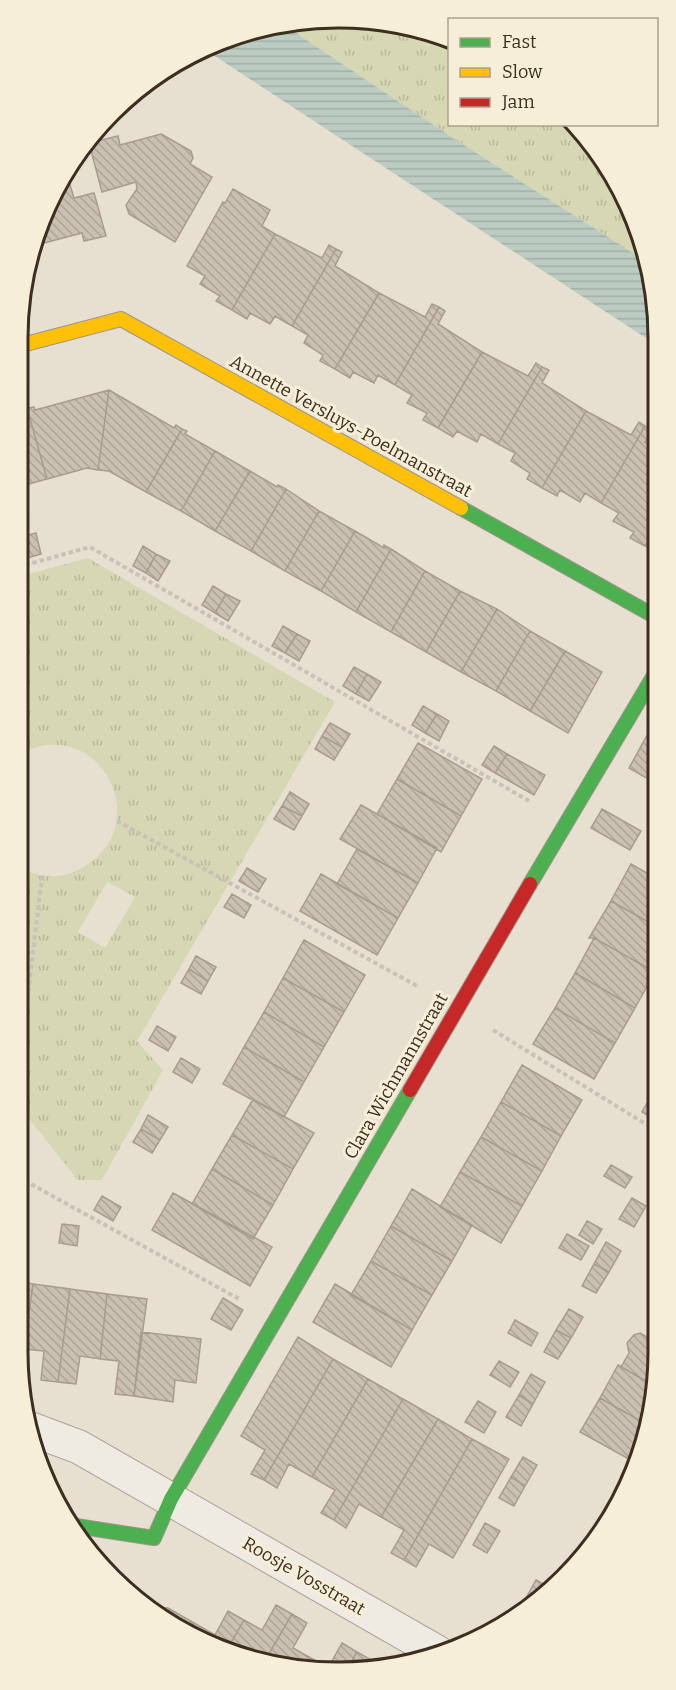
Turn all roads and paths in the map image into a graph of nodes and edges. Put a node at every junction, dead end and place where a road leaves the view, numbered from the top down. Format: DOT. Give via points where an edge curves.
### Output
graph roads {
  1 [pos="28,343"];
  2 [pos="28,564"];
  3 [pos="648,613"];
  4 [pos="648,685"];
  5 [pos="117,821"];
  6 [pos="566,822"];
  7 [pos="42,876"];
  8 [pos="28,996"];
  9 [pos="456,1007"];
  10 [pos="648,1125"];
  11 [pos="28,1182"];
  12 [pos="277,1319"];
  13 [pos="39,1432"];
  14 [pos="171,1499"];
  15 [pos="83,1527"];
  16 [pos="429,1647"];
  1 -- 3 [label="street, Annette Versluys-Poelmanstraat" via="121,319"];
  2 -- 6 [label="path" via="90,548"];
  4 -- 6 [label="street, Clara Wichmannstraat"];
  5 -- 9 [label="path"];
  6 -- 9 [label="street, Clara Wichmannstraat"];
  7 -- 8 [label="path"];
  9 -- 10 [label="path"];
  9 -- 12 [label="street, Clara Wichmannstraat"];
  11 -- 12 [label="path"];
  12 -- 14 [label="street, Clara Wichmannstraat"];
  13 -- 14 [label="street, Roosje Vosstraat" via="79,1447"];
  14 -- 15 [label="street" via="154,1538"];
  14 -- 16 [label="street, Roosje Vosstraat"];
}
